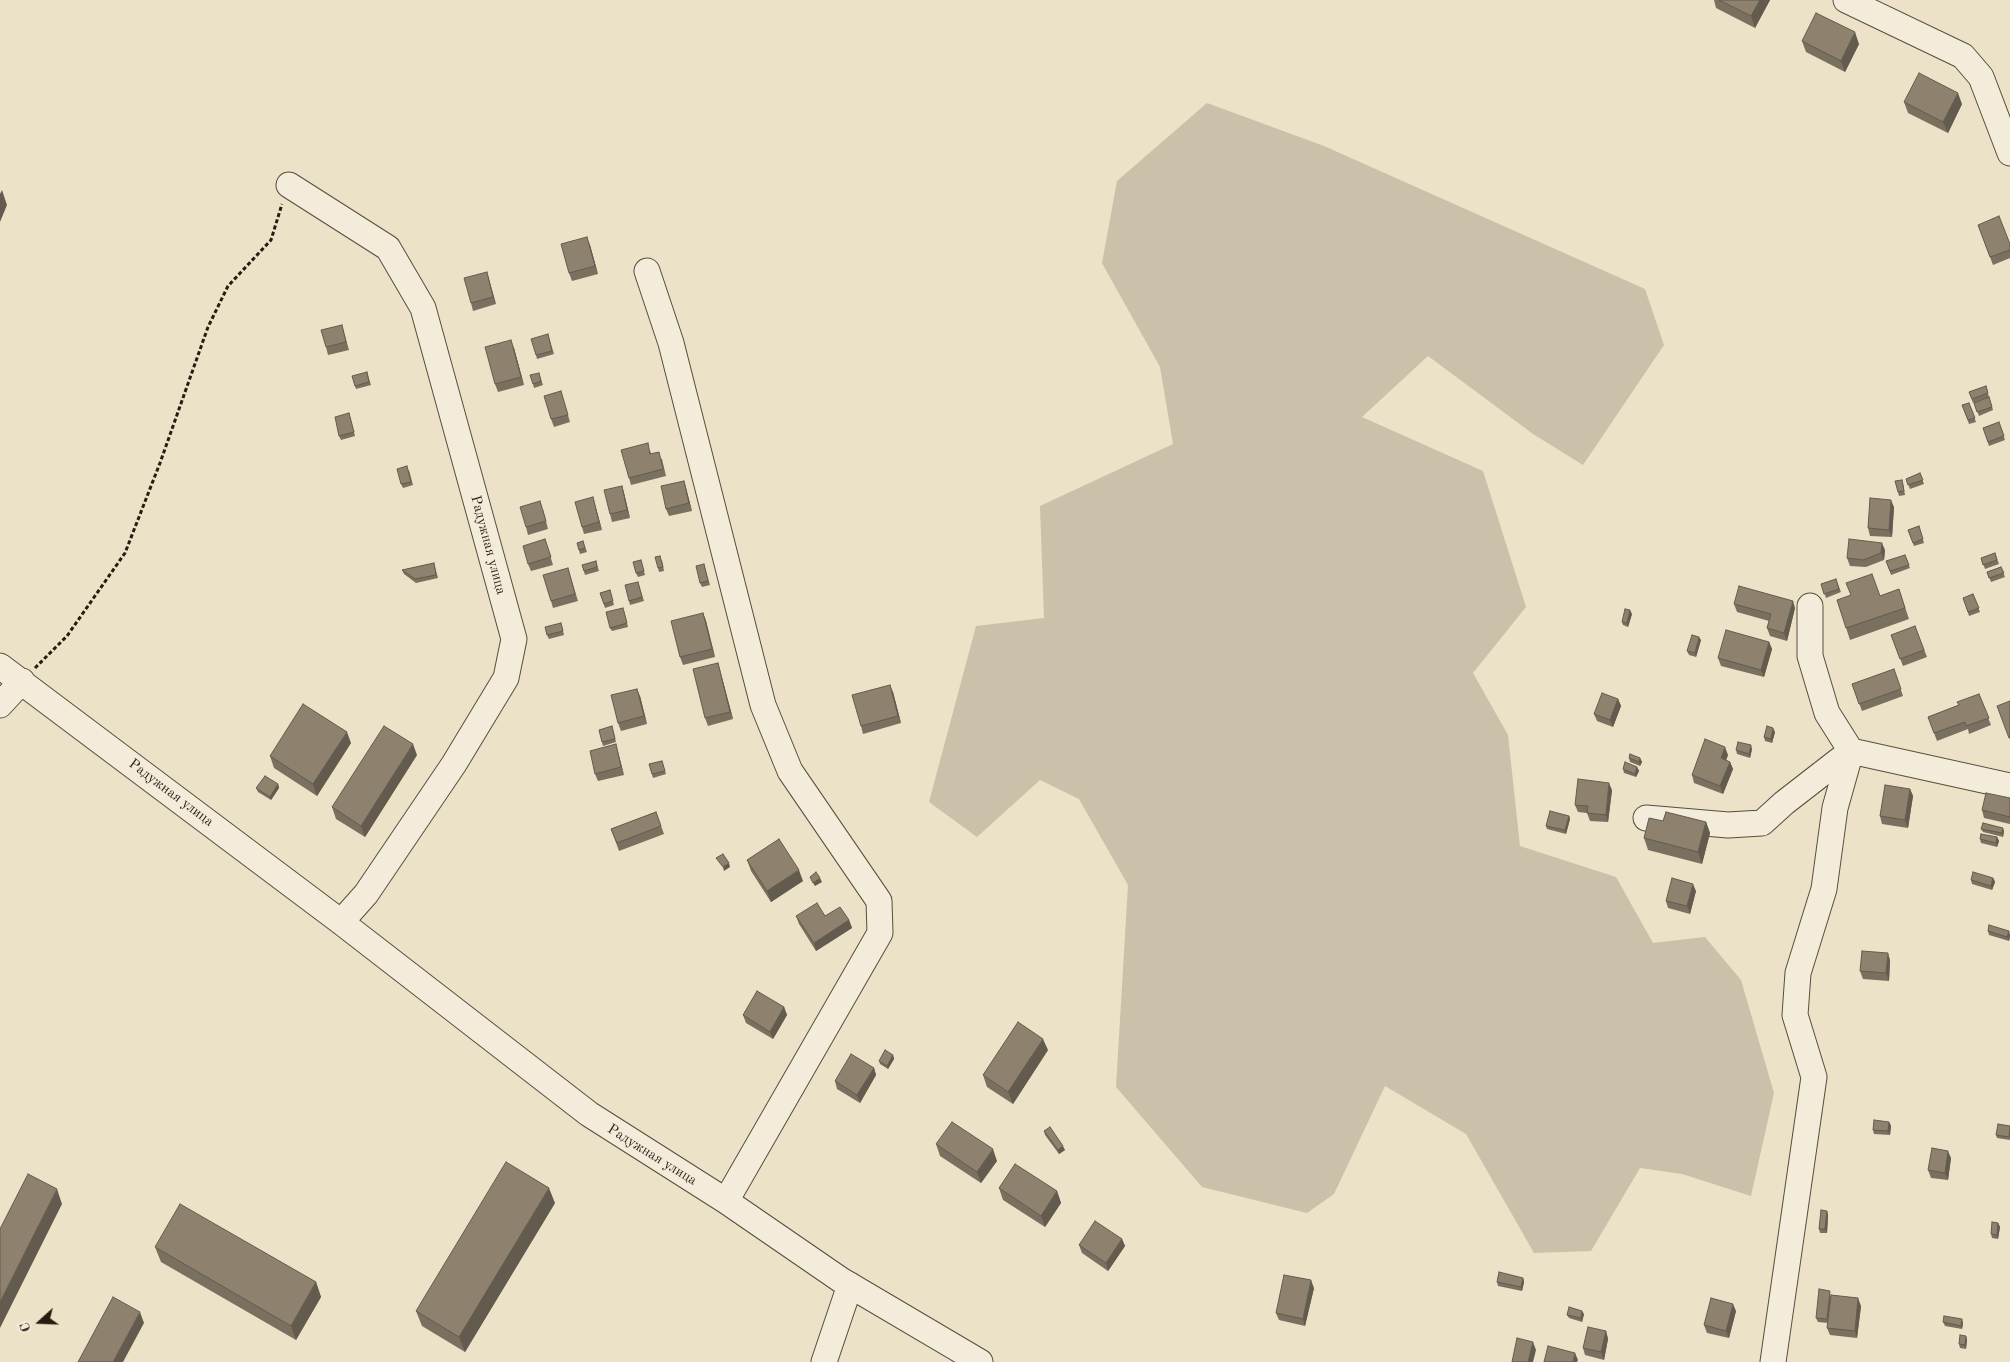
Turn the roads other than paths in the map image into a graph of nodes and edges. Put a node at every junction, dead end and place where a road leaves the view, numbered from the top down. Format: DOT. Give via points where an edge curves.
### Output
graph roads {
  1 [pos="1846,0"];
  2 [pos="2010,153"];
  3 [pos="288,185"];
  4 [pos="647,271"];
  5 [pos="1810,606"];
  6 [pos="0,666"];
  7 [pos="22,681"];
  8 [pos="0,705"];
  9 [pos="1851,751"];
  10 [pos="2010,786"];
  11 [pos="1646,818"];
  12 [pos="341,922"];
  13 [pos="726,1201"];
  14 [pos="850,1285"];
  15 [pos="824,1362"];
  16 [pos="980,1362"];
  17 [pos="1773,1362"];
  1 -- 2 [label="street" via="1962,56 1981,77"];
  3 -- 12 [label="street, Радужная улица" via="388,248 423,308 514,639 506,678 454,764 366,894"];
  4 -- 13 [label="street" via="672,343 763,706 790,771 879,901 880,934"];
  5 -- 9 [label="street" via="1810,656 1827,713"];
  6 -- 7 [label="street, Радужная улица"];
  7 -- 8 [label="street"];
  7 -- 12 [label="street, Радужная улица"];
  9 -- 10 [label="street"];
  9 -- 11 [label="street" via="1762,823 1728,825"];
  9 -- 17 [label="street" via="1835,808 1824,889 1798,973 1795,1015 1814,1077"];
  12 -- 13 [label="street, Радужная улица" via="589,1114"];
  13 -- 14 [label="street, Радужная улица"];
  14 -- 15 [label="street"];
  14 -- 16 [label="street, Радужная улица"];
}
